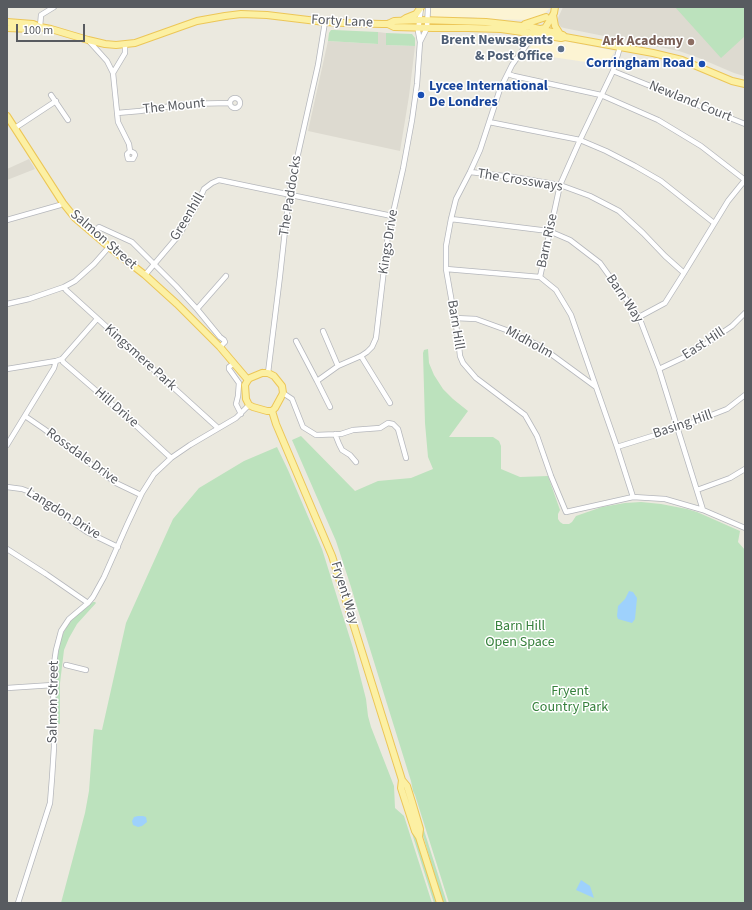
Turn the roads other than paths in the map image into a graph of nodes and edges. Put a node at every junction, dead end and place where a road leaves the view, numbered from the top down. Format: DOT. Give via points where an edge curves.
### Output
graph roads {
  1 [pos="54,7"];
  2 [pos="421,7"];
  3 [pos="428,7"];
  4 [pos="554,10"];
  5 [pos="546,17"];
  6 [pos="420,20"];
  7 [pos="428,20"];
  8 [pos="402,21"];
  9 [pos="7,22"];
  10 [pos="325,22"];
  11 [pos="388,24"];
  12 [pos="520,26"];
  13 [pos="40,27"];
  14 [pos="7,28"];
  15 [pos="418,28"];
  16 [pos="427,28"];
  17 [pos="539,31"];
  18 [pos="563,36"];
  19 [pos="88,40"];
  20 [pos="420,42"];
  21 [pos="125,45"];
  22 [pos="620,47"];
  23 [pos="613,71"];
  24 [pos="113,73"];
  25 [pos="508,74"];
  26 [pos="745,84"];
  27 [pos="601,94"];
  28 [pos="51,95"];
  29 [pos="56,101"];
  30 [pos="230,103"];
  31 [pos="117,113"];
  32 [pos="7,116"];
  33 [pos="68,120"];
  34 [pos="489,122"];
  35 [pos="745,124"];
  36 [pos="14,128"];
  37 [pos="580,140"];
  38 [pos="130,151"];
  39 [pos="470,172"];
  40 [pos="745,180"];
  41 [pos="560,185"];
  42 [pos="289,194"];
  43 [pos="62,203"];
  44 [pos="392,216"];
  45 [pos="451,219"];
  46 [pos="7,220"];
  47 [pos="714,223"];
  48 [pos="549,231"];
  49 [pos="93,233"];
  50 [pos="109,247"];
  51 [pos="154,264"];
  52 [pos="446,269"];
  53 [pos="684,273"];
  54 [pos="144,275"];
  55 [pos="226,276"];
  56 [pos="540,277"];
  57 [pos="64,287"];
  58 [pos="7,304"];
  59 [pos="197,309"];
  60 [pos="745,313"];
  61 [pos="639,317"];
  62 [pos="455,318"];
  63 [pos="97,319"];
  64 [pos="323,331"];
  65 [pos="296,342"];
  66 [pos="220,347"];
  67 [pos="361,356"];
  68 [pos="59,360"];
  69 [pos="233,364"];
  70 [pos="338,366"];
  71 [pos="7,369"];
  72 [pos="659,369"];
  73 [pos="268,373"];
  74 [pos="248,380"];
  75 [pos="316,381"];
  76 [pos="596,387"];
  77 [pos="283,393"];
  78 [pos="745,395"];
  79 [pos="390,402"];
  80 [pos="249,405"];
  81 [pos="330,407"];
  82 [pos="272,410"];
  83 [pos="241,414"];
  84 [pos="25,416"];
  85 [pos="218,428"];
  86 [pos="678,428"];
  87 [pos="335,434"];
  88 [pos="7,445"];
  89 [pos="617,447"];
  90 [pos="171,458"];
  91 [pos="406,458"];
  92 [pos="356,462"];
  93 [pos="745,469"];
  94 [pos="7,487"];
  95 [pos="697,490"];
  96 [pos="141,495"];
  97 [pos="633,497"];
  98 [pos="703,510"];
  99 [pos="745,528"];
  100 [pos="118,546"];
  101 [pos="7,549"];
  102 [pos="88,604"];
  103 [pos="66,665"];
  104 [pos="86,670"];
  105 [pos="53,685"];
  106 [pos="7,688"];
  107 [pos="18,903"];
  108 [pos="440,903"];
  1 -- 13 [label="street" via="42,15"];
  2 -- 6 [label="street"];
  2 -- 8 [label="main road" via="415,14"];
  3 -- 7 [label="street"];
  4 -- 5 [label="main road" via="550,10"];
  4 -- 17 [label="main road" via="545,28"];
  4 -- 18 [label="main road" via="555,26"];
  5 -- 12 [label="main road"];
  5 -- 17 [label="main road"];
  6 -- 7 [label="main road"];
  6 -- 8 [label="main road"];
  6 -- 15 [label="street"];
  7 -- 12 [label="main road"];
  7 -- 16 [label="street"];
  8 -- 11 [label="main road"];
  9 -- 13 [label="main road, Forty Lane"];
  10 -- 11 [label="main road, Forty Lane"];
  10 -- 21 [label="main road, Forty Lane" via="241,14 197,21"];
  10 -- 42 [label="street, The Paddocks"];
  11 -- 15 [label="main road"];
  12 -- 17 [label="main road"];
  13 -- 14 [label="main road, Forty Lane"];
  13 -- 19 [label="main road, Forty Lane"];
  15 -- 16 [label="main road"];
  15 -- 20 [label="street"];
  16 -- 17 [label="main road"];
  16 -- 20 [label="street"];
  17 -- 18 [label="main road"];
  17 -- 25 [label="street, Barn Hill" via="530,40"];
  18 -- 22 [label="main road"];
  19 -- 21 [label="main road, Forty Lane"];
  19 -- 24 [label="street" via="107,61"];
  20 -- 44 [label="street, Kings Drive" via="412,120"];
  21 -- 24 [label="street" via="125,52"];
  22 -- 23 [label="street, Barn Rise"];
  22 -- 26 [label="main road" via="682,60"];
  23 -- 27 [label="street, Barn Rise"];
  23 -- 35 [label="street, Newland Court"];
  24 -- 31 [label="street"];
  25 -- 27 [label="street"];
  25 -- 34 [label="street, Barn Hill"];
  27 -- 37 [label="street, Barn Rise"];
  27 -- 40 [label="street" via="658,120 701,146"];
  28 -- 29 [label="street"];
  29 -- 33 [label="street"];
  29 -- 36 [label="street"];
  30 -- 31 [label="street, The Mount" via="184,104"];
  31 -- 38 [label="street"];
  32 -- 36 [label="main road, Salmon Street"];
  34 -- 37 [label="street"];
  34 -- 39 [label="street, Barn Hill"];
  36 -- 43 [label="main road, Salmon Street"];
  37 -- 41 [label="street, Barn Rise"];
  37 -- 47 [label="street" via="661,181"];
  39 -- 41 [label="street, The Crossways"];
  39 -- 45 [label="street, Barn Hill" via="456,200"];
  40 -- 47 [label="street"];
  41 -- 48 [label="street, Barn Rise"];
  41 -- 53 [label="street, The Crossways" via="590,196 619,211"];
  42 -- 44 [label="street, Greenhill"];
  42 -- 51 [label="street, Greenhill" via="223,180 212,183 204,189 179,235"];
  42 -- 73 [label="street, The Paddocks"];
  43 -- 46 [label="street"];
  43 -- 49 [label="main road, Salmon Street"];
  44 -- 67 [label="street, Kings Drive" via="376,338 372,347"];
  45 -- 48 [label="street, Barn Way"];
  45 -- 52 [label="street, Barn Hill" via="446,246"];
  47 -- 53 [label="street"];
  48 -- 56 [label="street, Barn Rise"];
  48 -- 61 [label="street, Barn Way" via="570,240 600,263"];
  49 -- 50 [label="main road, Salmon Street"];
  49 -- 51 [label="street, Salmon Street" via="99,226 132,242"];
  50 -- 54 [label="main road, Salmon Street"];
  50 -- 57 [label="street" via="75,281"];
  51 -- 54 [label="street, Greenhill"];
  51 -- 59 [label="street, Salmon Street"];
  52 -- 56 [label="street"];
  52 -- 62 [label="street, Barn Hill"];
  53 -- 61 [label="street" via="665,302"];
  54 -- 66 [label="main road, Salmon Street"];
  55 -- 59 [label="street"];
  56 -- 76 [label="street, Barn Rise" via="556,290 571,315"];
  57 -- 58 [label="street"];
  57 -- 63 [label="street, Kingsmere Park"];
  59 -- 66 [label="street, Salmon Street" via="224,340"];
  60 -- 72 [label="street, East Hill" via="732,326 691,354"];
  61 -- 72 [label="street, Barn Way"];
  62 -- 76 [label="street, Midholm" via="476,319 540,346"];
  62 -- 97 [label="street, Barn Hill" via="463,363 476,378 525,415 537,436 566,512"];
  63 -- 68 [label="street"];
  63 -- 85 [label="street, Kingsmere Park"];
  64 -- 70 [label="street"];
  65 -- 75 [label="street"];
  66 -- 69 [label="main road, Salmon Street"];
  67 -- 70 [label="street, Kings Drive"];
  67 -- 79 [label="street"];
  68 -- 71 [label="street"];
  68 -- 84 [label="street"];
  68 -- 90 [label="street, Hill Drive"];
  69 -- 74 [label="main road, Salmon Street"];
  69 -- 83 [label="street" via="229,370 239,383 236,404"];
  70 -- 75 [label="street, Kings Drive"];
  72 -- 86 [label="street, Barn Way"];
  73 -- 74 [label="main road"];
  73 -- 77 [label="main road" via="282,386"];
  74 -- 80 [label="main road" via="245,385"];
  75 -- 81 [label="street"];
  76 -- 89 [label="street, Barn Rise"];
  77 -- 82 [label="main road"];
  77 -- 87 [label="street" via="292,399 303,427 316,435"];
  78 -- 86 [label="street, Basing Hill" via="727,409"];
  80 -- 82 [label="main road" via="267,411"];
  80 -- 83 [label="street, Salmon Street"];
  82 -- 108 [label="main road, Fryent Way" via="332,556 402,780 401,788"];
  83 -- 85 [label="street, Salmon Street"];
  84 -- 88 [label="street"];
  84 -- 96 [label="street, Rossdale Drive" via="116,483"];
  85 -- 90 [label="street, Salmon Street"];
  86 -- 89 [label="street, Basing Hill"];
  86 -- 95 [label="street, Barn Way"];
  87 -- 91 [label="street" via="394,424 398,429"];
  87 -- 92 [label="street" via="342,450"];
  89 -- 97 [label="street, Barn Rise"];
  90 -- 96 [label="street, Salmon Street" via="154,474"];
  93 -- 95 [label="street" via="730,478"];
  94 -- 100 [label="street, Langdon Drive" via="30,492 87,532"];
  95 -- 98 [label="street, Barn Way"];
  96 -- 100 [label="street, Salmon Street"];
  97 -- 98 [label="street, Barn Hill" via="665,499"];
  98 -- 99 [label="street, Barn Hill"];
  100 -- 102 [label="street, Salmon Street"];
  101 -- 102 [label="street"];
  102 -- 105 [label="street, Salmon Street" via="69,619 61,631 56,650"];
  103 -- 104 [label="street"];
  105 -- 106 [label="street"];
  105 -- 107 [label="street, Salmon Street" via="54,747 50,803"];
}
